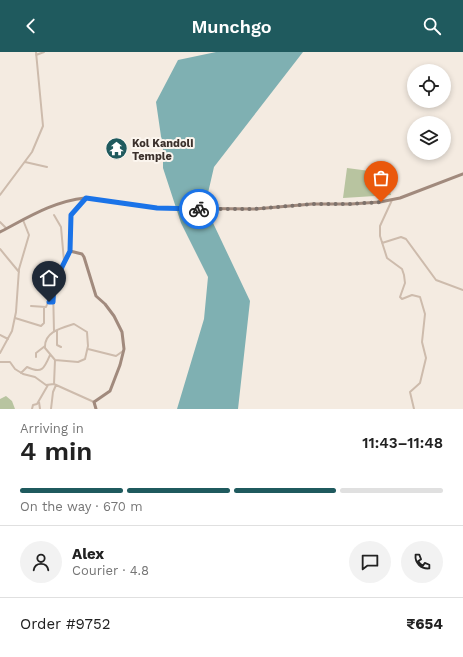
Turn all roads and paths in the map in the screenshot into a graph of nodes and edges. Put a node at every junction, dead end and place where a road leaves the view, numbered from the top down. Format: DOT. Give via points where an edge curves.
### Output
graph roads {
  1 [pos="36,52"];
  2 [pos="44,52"];
  3 [pos="36,55"];
  4 [pos="25,162"];
  5 [pos="47,167"];
  6 [pos="463,174"];
  7 [pos="0,195"];
  8 [pos="86,198"];
  9 [pos="392,200"];
  10 [pos="54,215"];
  11 [pos="23,220"];
  12 [pos="0,222"];
  13 [pos="7,229"];
  14 [pos="1,231"];
  15 [pos="382,243"];
  16 [pos="0,249"];
  17 [pos="70,251"];
  18 [pos="64,262"];
  19 [pos="19,272"];
  20 [pos="463,290"];
  21 [pos="53,302"];
  22 [pos="31,306"];
  23 [pos="44,307"];
  24 [pos="15,318"];
  25 [pos="55,331"];
  26 [pos="0,335"];
  27 [pos="8,339"];
  28 [pos="45,346"];
  29 [pos="62,347"];
  30 [pos="88,349"];
  31 [pos="124,350"];
  32 [pos="0,353"];
  33 [pos="50,355"];
  34 [pos="36,357"];
  35 [pos="54,360"];
  36 [pos="0,362"];
  37 [pos="21,373"];
  38 [pos="48,385"];
  39 [pos="55,385"];
  40 [pos="39,401"];
  41 [pos="94,402"];
  42 [pos="32,409"];
  43 [pos="40,409"];
  44 [pos="51,409"];
  45 [pos="96,409"];
  46 [pos="414,409"];
  1 -- 3 [label="street"];
  2 -- 3 [label="street"];
  3 -- 4 [label="street" via="43,126"];
  4 -- 5 [label="street"];
  4 -- 7 [label="street"];
  6 -- 9 [label="main road"];
  8 -- 9 [label="main road" via="157,208 216,209"];
  8 -- 11 [label="main road" via="66,200"];
  8 -- 17 [label="main road" via="71,215"];
  9 -- 15 [label="street" via="379,230"];
  10 -- 18 [label="street" via="61,227"];
  11 -- 13 [label="main road"];
  11 -- 19 [label="street" via="29,235 20,260"];
  12 -- 13 [label="street"];
  13 -- 14 [label="main road"];
  15 -- 20 [label="street" via="401,237 406,239 436,280"];
  15 -- 46 [label="street" via="387,258 402,269 405,283 401,299 412,295 420,297 424,308 422,342 426,358 420,383 410,392"];
  16 -- 19 [label="street"];
  17 -- 18 [label="street"];
  17 -- 31 [label="main road" via="84,257 96,296 114,316 122,332"];
  18 -- 21 [label="street" via="54,283"];
  19 -- 24 [label="street"];
  21 -- 23 [label="street"];
  21 -- 25 [label="street"];
  22 -- 23 [label="street"];
  23 -- 24 [label="street" via="44,323 41,326"];
  24 -- 27 [label="street"];
  25 -- 28 [label="street" via="47,337"];
  25 -- 29 [label="street" via="57,345"];
  25 -- 30 [label="street" via="76,325 88,334"];
  26 -- 27 [label="street"];
  27 -- 32 [label="street"];
  28 -- 33 [label="street"];
  28 -- 34 [label="street" via="36,353"];
  30 -- 31 [label="street" via="116,356"];
  30 -- 35 [label="street" via="84,360 78,362"];
  31 -- 41 [label="main road" via="110,391"];
  33 -- 35 [label="street"];
  33 -- 37 [label="street" via="41,370 26,368"];
  35 -- 39 [label="street"];
  36 -- 37 [label="street" via="10,362"];
  37 -- 38 [label="street" via="35,377"];
  38 -- 39 [label="street"];
  38 -- 40 [label="street"];
  39 -- 41 [label="street"];
  39 -- 44 [label="street"];
  40 -- 42 [label="street"];
  40 -- 43 [label="street"];
  41 -- 45 [label="main road"];
}
